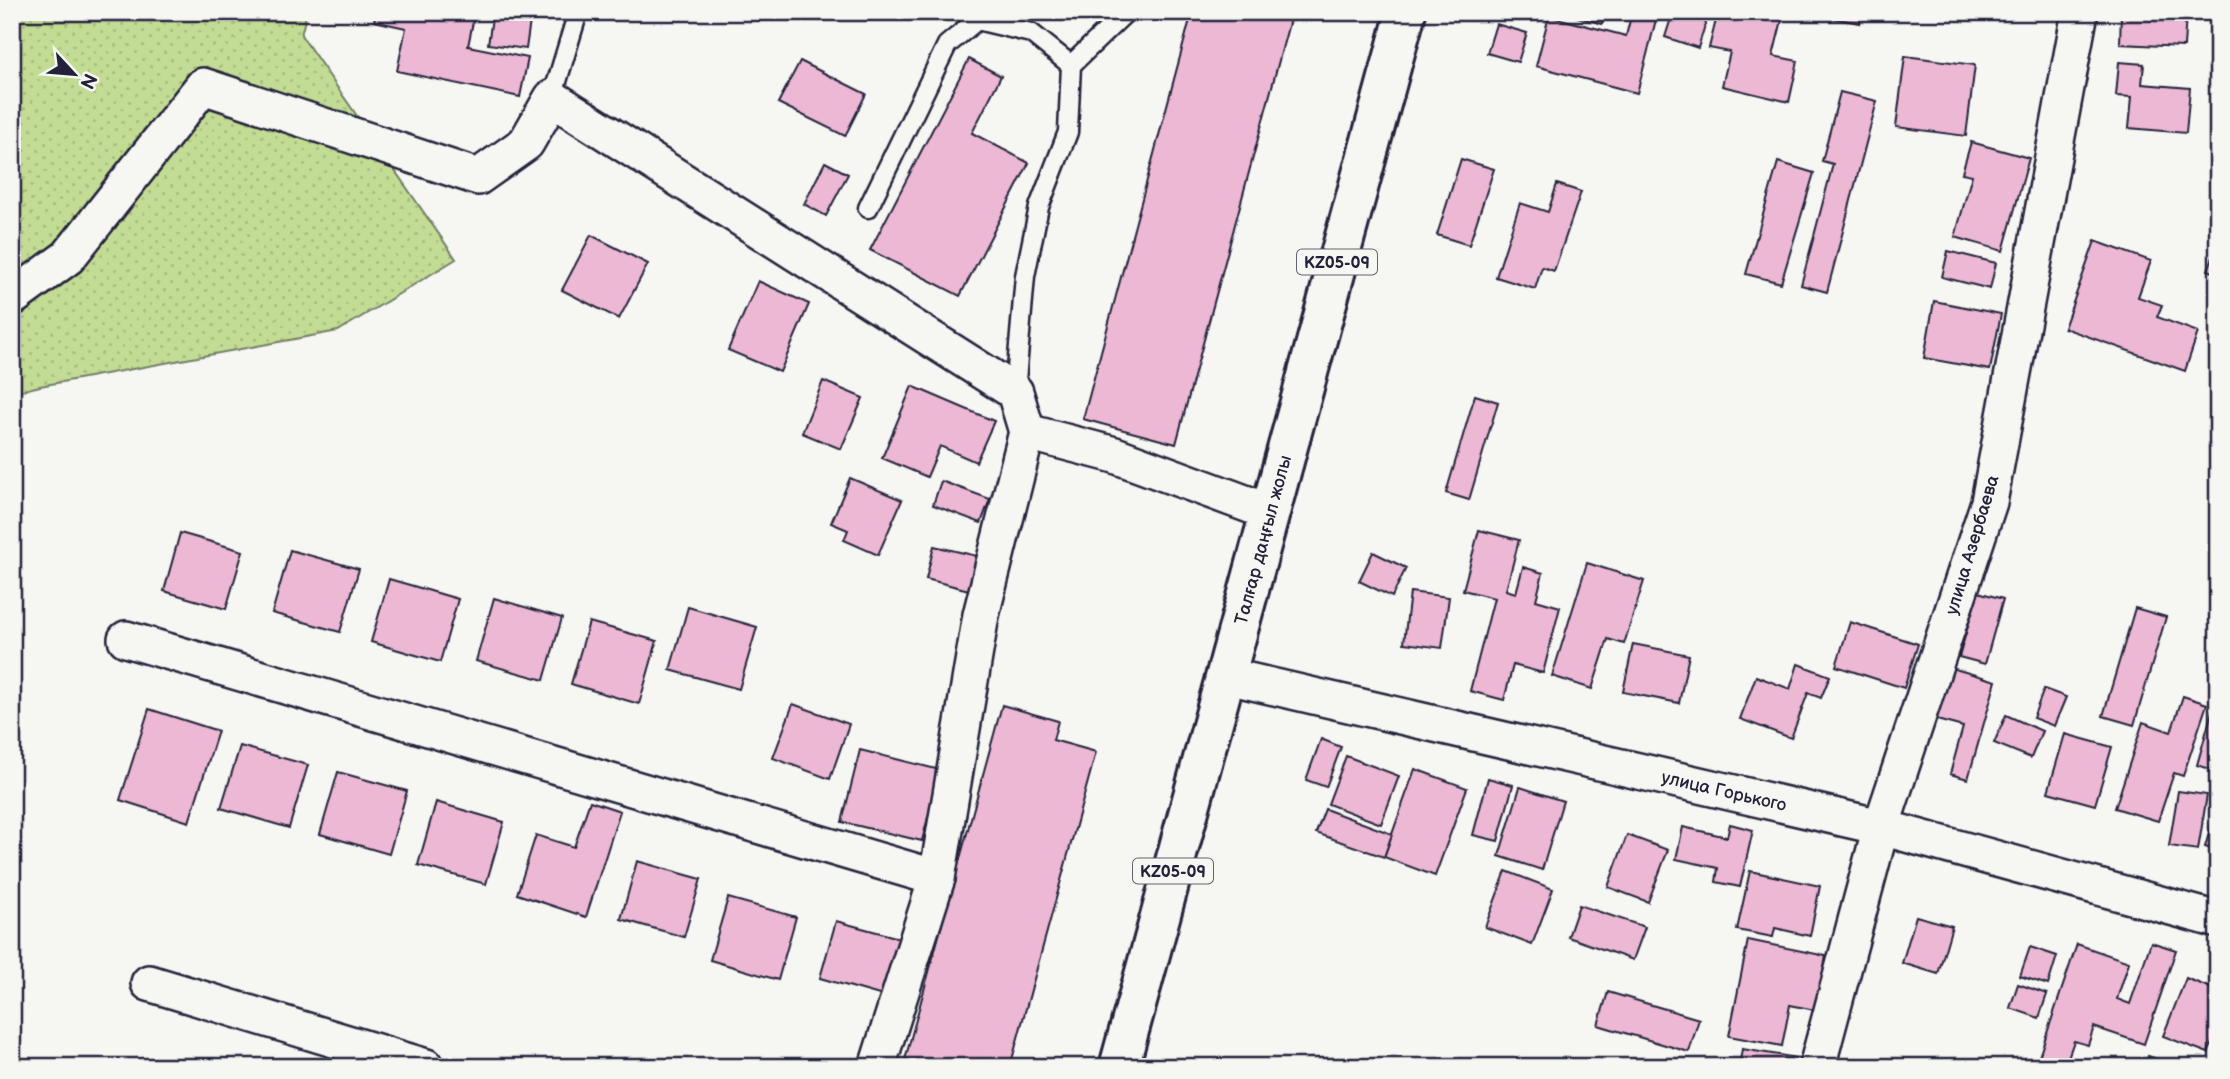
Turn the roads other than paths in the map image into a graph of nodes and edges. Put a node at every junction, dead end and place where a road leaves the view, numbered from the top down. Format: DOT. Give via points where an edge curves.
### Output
graph roads {
  1 [pos="578,12"];
  2 [pos="1126,12"];
  3 [pos="1406,12"];
  4 [pos="2081,12"];
  5 [pos="1071,65"];
  6 [pos="552,98"];
  7 [pos="868,208"];
  8 [pos="12,298"];
  9 [pos="1015,391"];
  10 [pos="1027,432"];
  11 [pos="1269,512"];
  12 [pos="126,639"];
  13 [pos="1227,676"];
  14 [pos="1881,827"];
  15 [pos="937,878"];
  16 [pos="2218,920"];
  17 [pos="149,983"];
  18 [pos="426,1067"];
  19 [pos="877,1067"];
  20 [pos="1119,1067"];
  21 [pos="1817,1067"];
  1 -- 6 [label="lane"];
  2 -- 5 [label="lane"];
  3 -- 11 [label="main road, Талғар даңғыл жолы / KZ05-09"];
  4 -- 14 [label="street, улица Азербаева" via="1989,502"];
  5 -- 7 [label="lane" via="1031,33 977,20 947,45"];
  5 -- 9 [label="lane" via="1068,132 1038,207 1026,276"];
  6 -- 8 [label="street" via="526,142 478,177 203,86 68,257"];
  6 -- 9 [label="street"];
  9 -- 10 [label="street"];
  10 -- 11 [label="street" via="1115,455"];
  10 -- 15 [label="street" via="981,615"];
  11 -- 13 [label="main road, Талғар даңғыл жолы / KZ05-09"];
  12 -- 15 [label="street"];
  13 -- 14 [label="street, улица Горького"];
  13 -- 20 [label="main road, Талғар даңғыл жолы / KZ05-09"];
  14 -- 16 [label="street, улица Горького"];
  14 -- 21 [label="street, улица Азербаева"];
  15 -- 19 [label="street"];
  17 -- 18 [label="street"];
}
